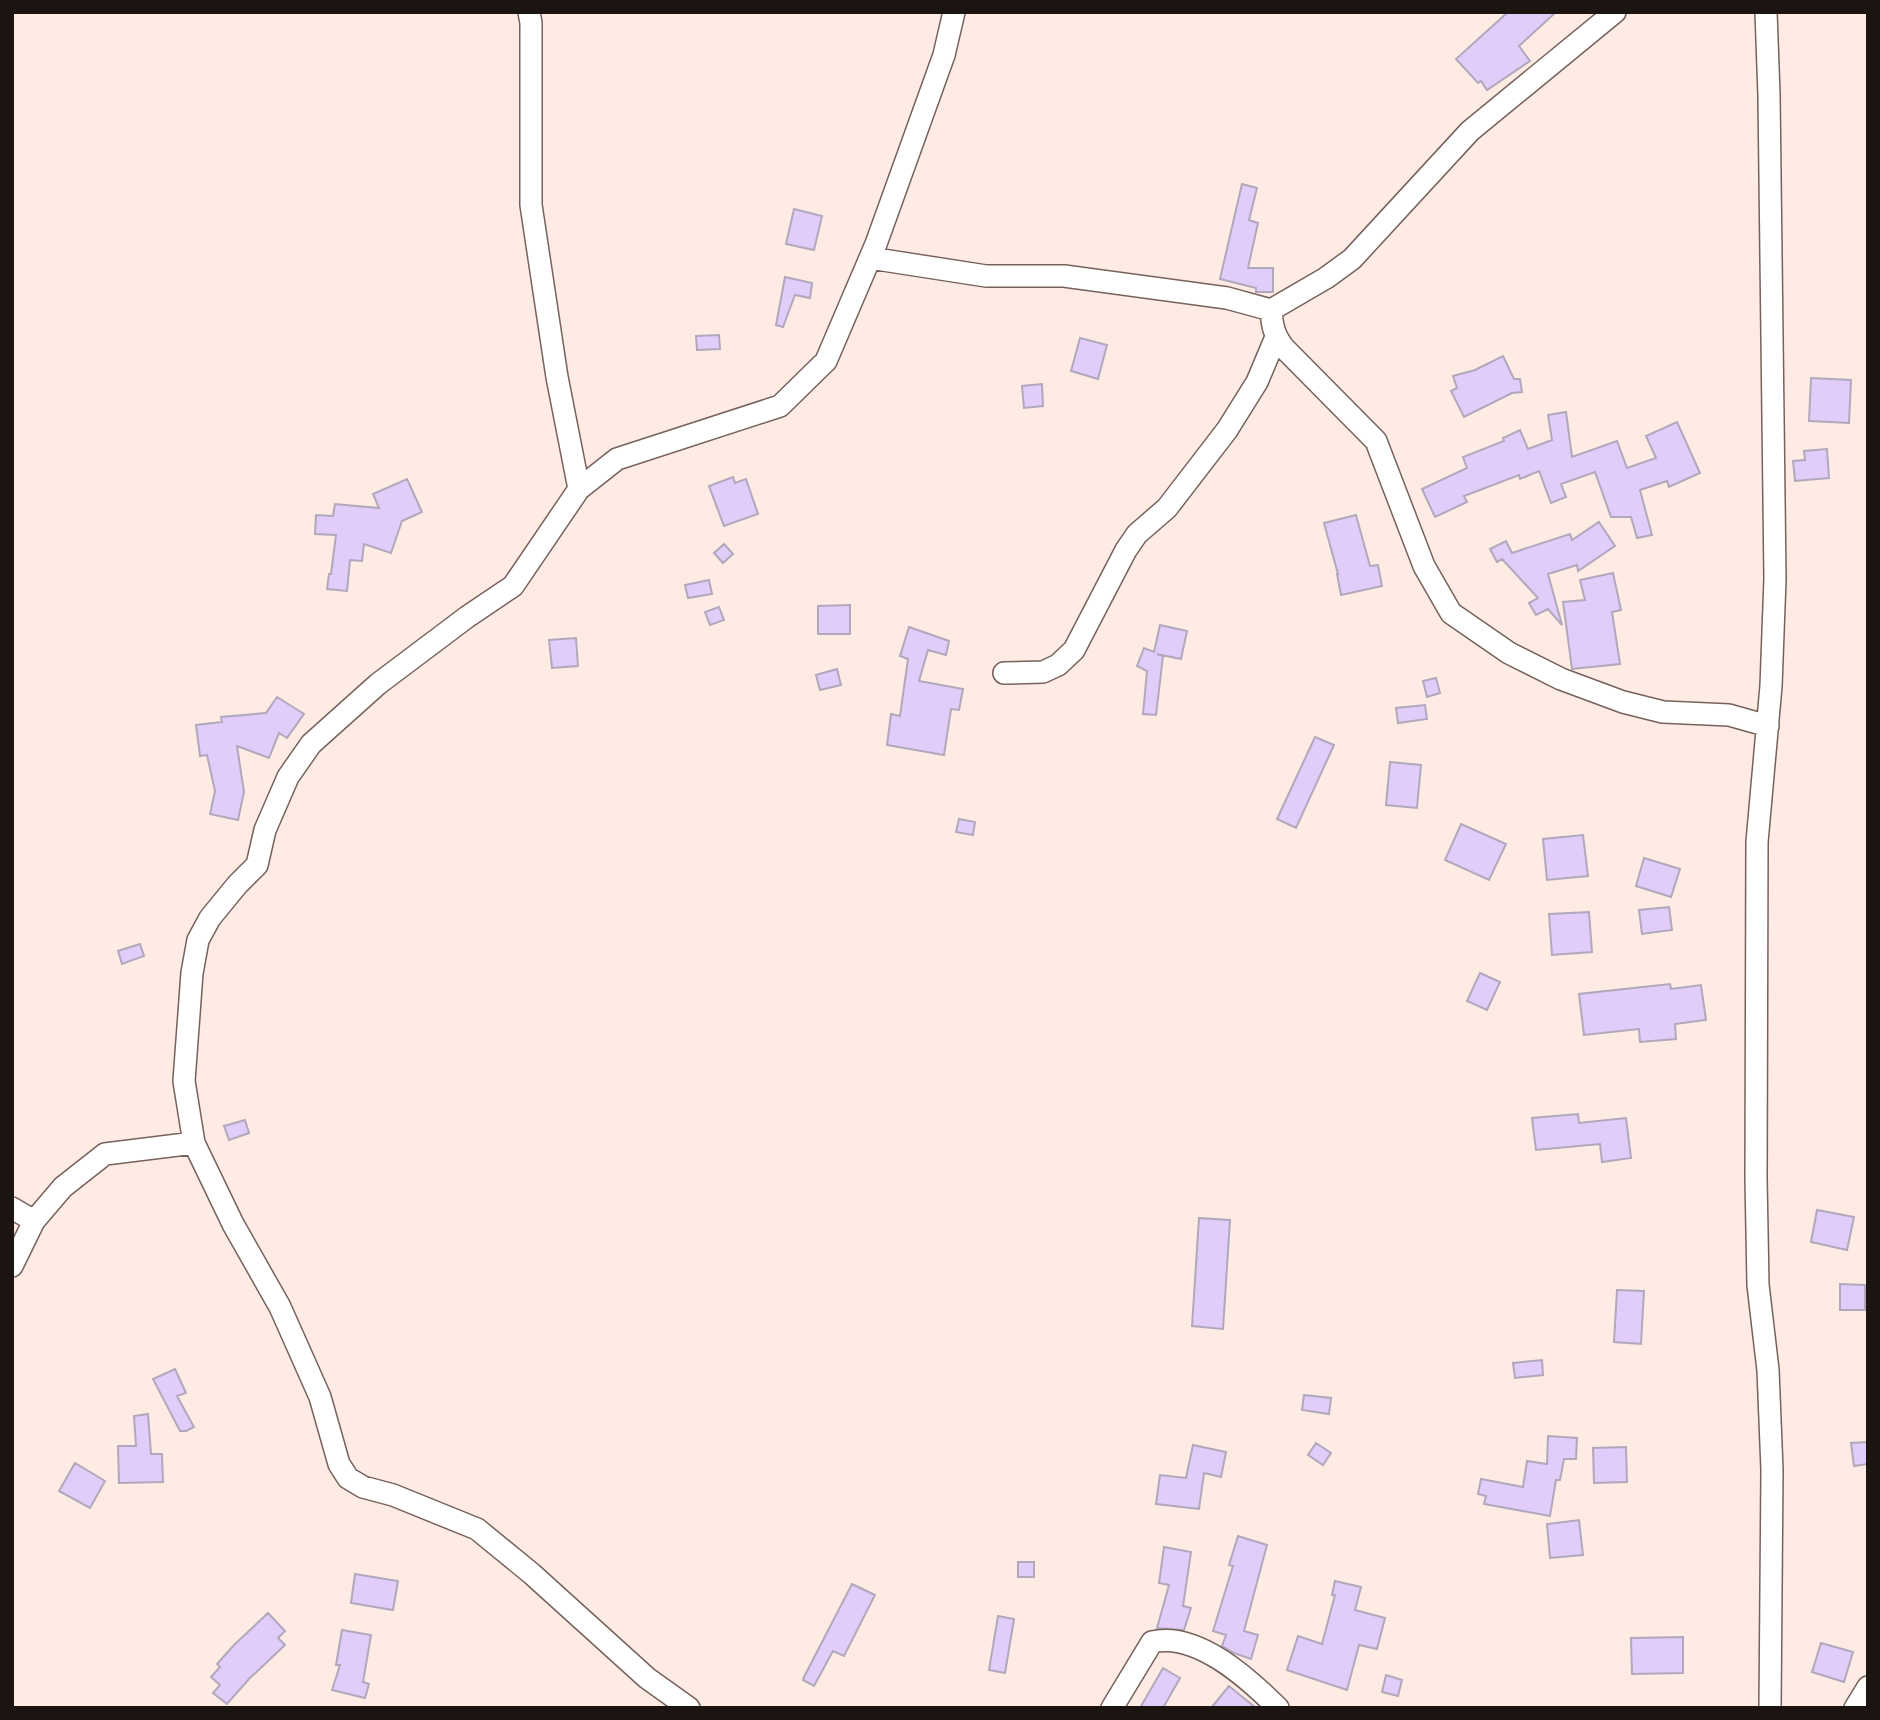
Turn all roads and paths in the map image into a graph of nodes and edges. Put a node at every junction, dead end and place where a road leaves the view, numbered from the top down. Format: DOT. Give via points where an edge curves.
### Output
graph roads {
  1 [pos="529,12"];
  2 [pos="954,12"];
  3 [pos="1615,12"];
  4 [pos="1766,12"];
  5 [pos="870,258"];
  6 [pos="1271,310"];
  7 [pos="1276,337"];
  8 [pos="579,489"];
  9 [pos="1004,673"];
  10 [pos="1768,726"];
  11 [pos="194,1143"];
  12 [pos="12,1208"];
  13 [pos="34,1221"];
  14 [pos="12,1266"];
  15 [pos="1868,1687"];
  16 [pos="689,1708"];
  17 [pos="1112,1708"];
  18 [pos="1278,1708"];
  19 [pos="1770,1708"];
  20 [pos="1854,1708"];
  1 -- 8 [label="street" via="531,205"];
  2 -- 5 [label="street" via="944,55"];
  3 -- 6 [label="street" via="1470,131 1352,259"];
  4 -- 10 [label="street" via="1775,579"];
  5 -- 6 [label="street" via="986,276 1064,276 1227,298"];
  5 -- 8 [label="street" via="826,361 780,406 617,458"];
  6 -- 7 [label="street"];
  7 -- 9 [label="street" via="1227,430 1167,508 1126,550 1074,649 1044,672"];
  7 -- 10 [label="street" via="1376,441 1424,566 1451,613 1509,653 1623,702 1663,712 1729,715"];
  8 -- 11 [label="street" via="513,586 378,684 311,744 288,776 265,830 257,864 198,940 184,1081"];
  10 -- 19 [label="street" via="1757,842 1756,1178 1758,1285 1768,1370 1772,1470"];
  11 -- 13 [label="street" via="105,1154 63,1187"];
  11 -- 16 [label="street" via="280,1307 320,1396 339,1464 348,1478 477,1529 647,1678"];
  12 -- 13 [label="street"];
  13 -- 14 [label="street"];
  15 -- 20 [label="street"];
  17 -- 18 [label="street" via="1152,1642 1165,1639 1192,1645 1245,1674"];
}
